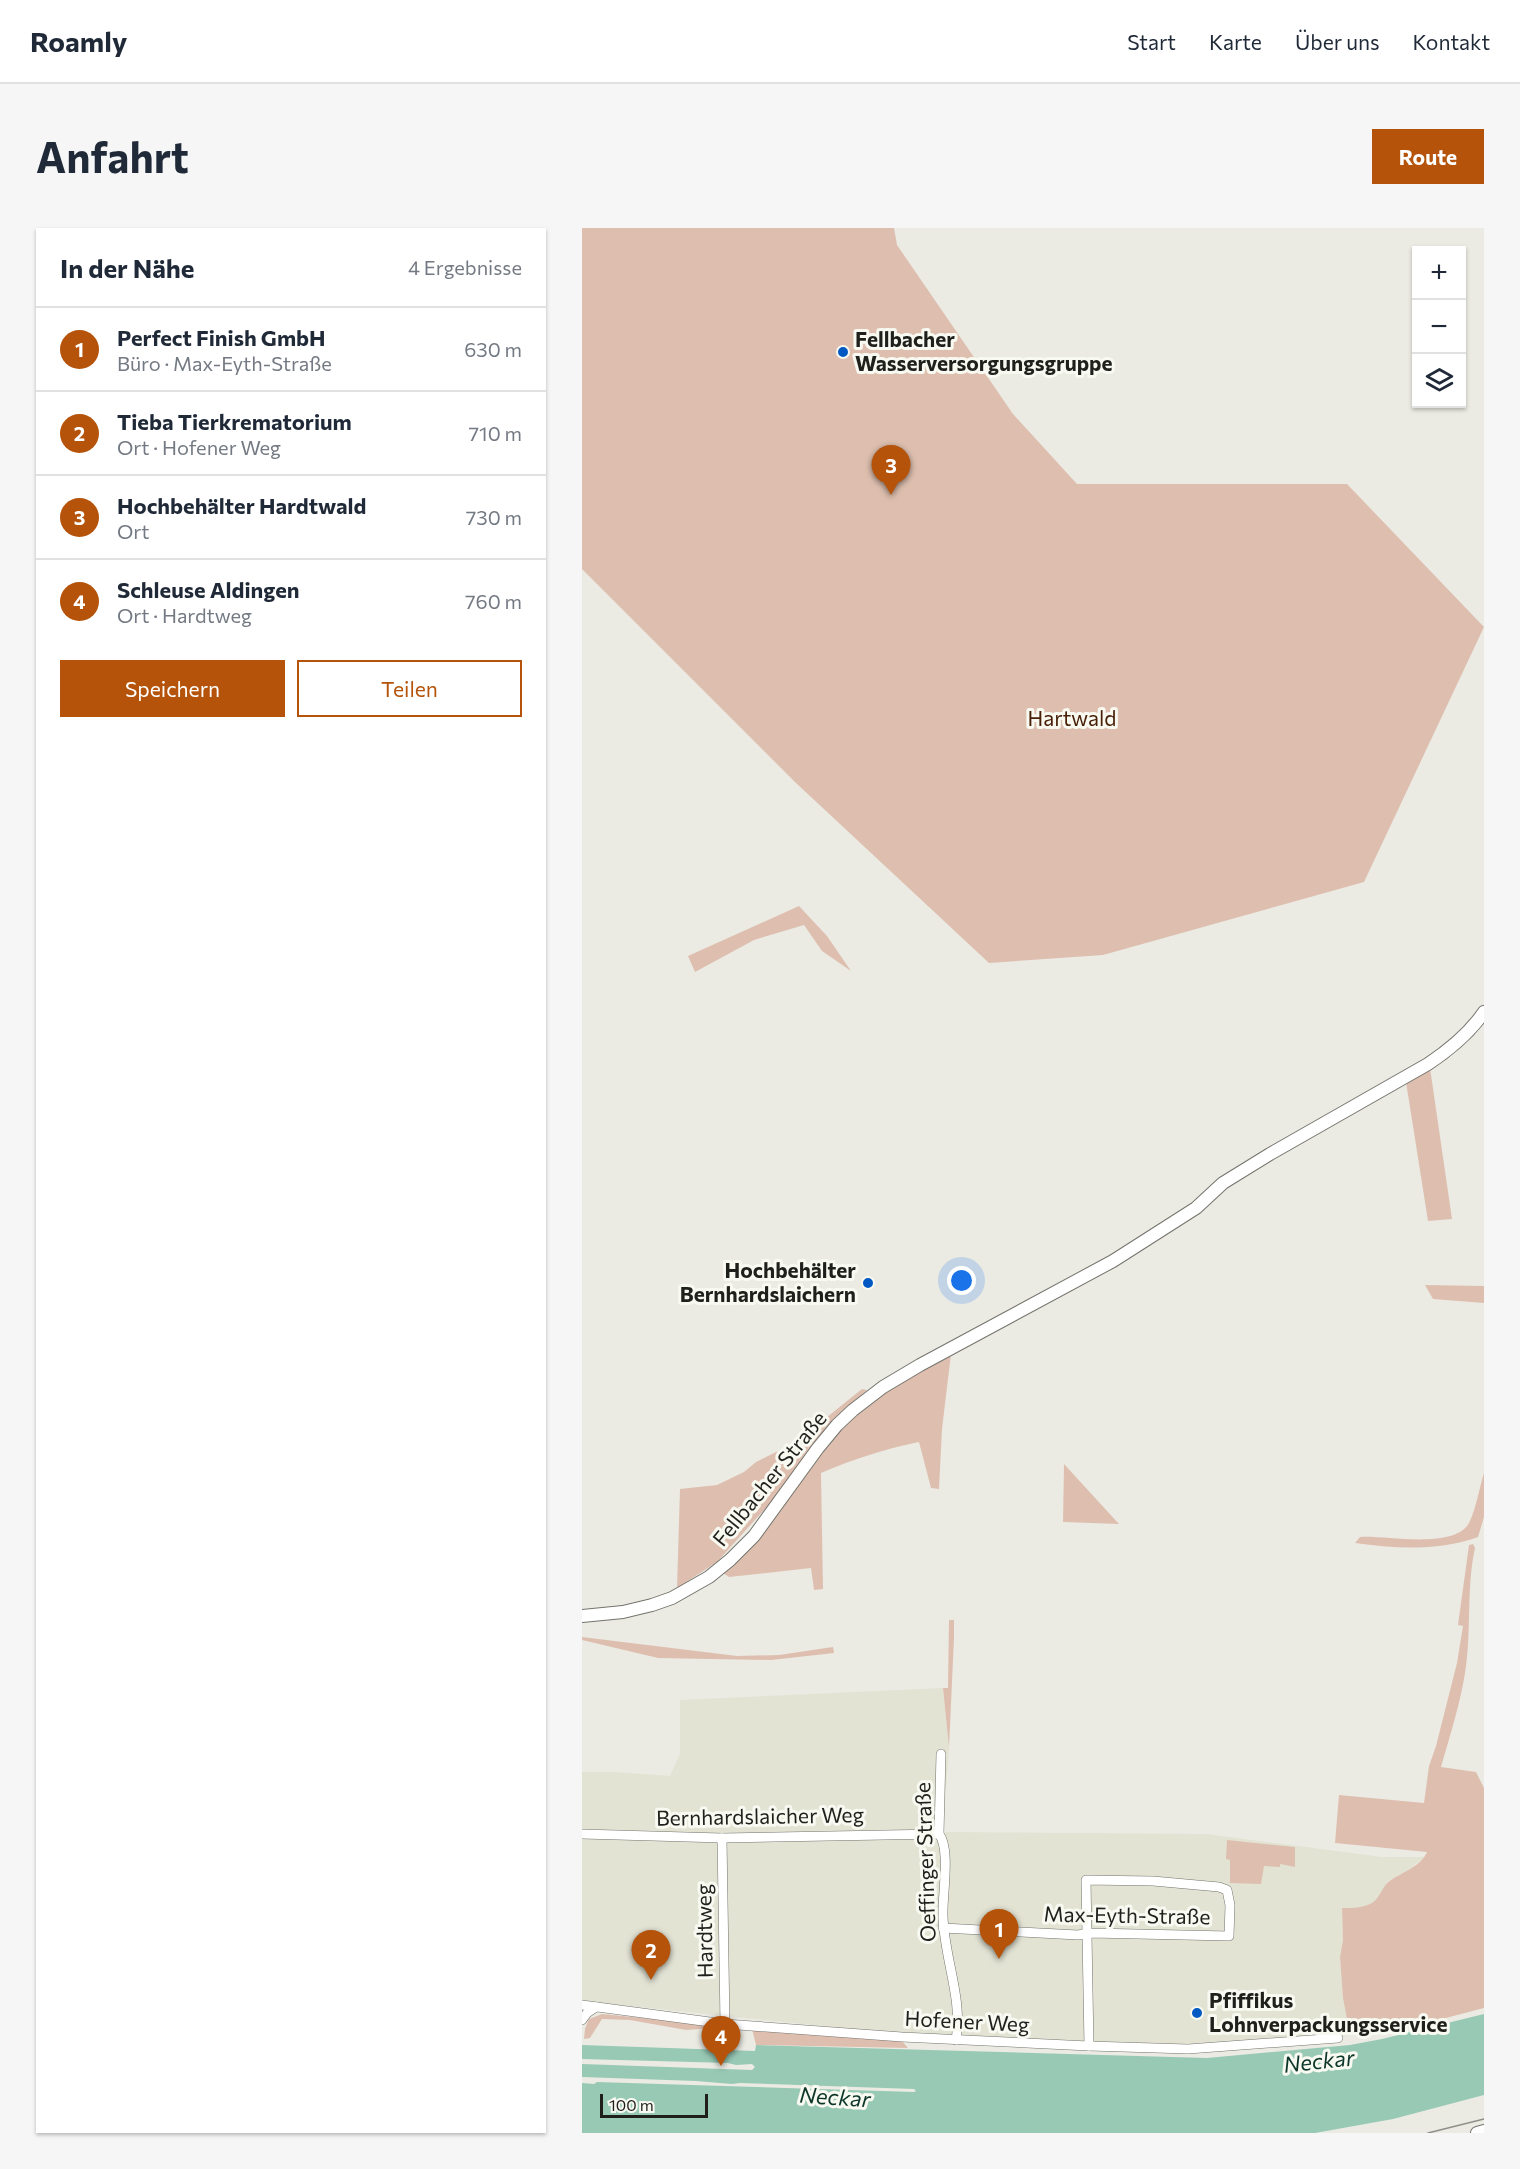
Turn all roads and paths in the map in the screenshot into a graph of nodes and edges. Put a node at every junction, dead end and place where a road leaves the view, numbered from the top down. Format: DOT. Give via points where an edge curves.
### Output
graph roads {
  1 [pos="1484,1012"];
  2 [pos="582,1616"];
  3 [pos="940,1754"];
  4 [pos="582,1834"];
  5 [pos="939,1834"];
  6 [pos="722,1838"];
  7 [pos="944,1928"];
  8 [pos="1087,1934"];
  9 [pos="582,2006"];
  10 [pos="596,2007"];
  11 [pos="582,2020"];
  12 [pos="725,2024"];
  13 [pos="1338,2038"];
  14 [pos="956,2040"];
  15 [pos="1089,2046"];
  16 [pos="1484,2131"];
  17 [pos="1477,2133"];
  1 -- 2 [label="main road, Fellbacher Straße" via="1448,1051 1223,1183 1196,1208 1113,1261 898,1377 853,1410 818,1448 754,1536 709,1577 652,1605"];
  3 -- 5 [label="street, Oeffinger Straße"];
  4 -- 6 [label="street, Bernhardslaicher Weg"];
  5 -- 6 [label="street, Bernhardslaicher Weg"];
  5 -- 7 [label="street, Oeffinger Straße" via="944,1841"];
  6 -- 12 [label="street, Hardtweg"];
  7 -- 8 [label="street, Max-Eyth-Straße"];
  7 -- 14 [label="street, Oeffinger Straße" via="957,2004"];
  8 -- 8 [label="street, Max-Eyth-Straße" via="1086,1880 1224,1888 1229,1895 1229,1936"];
  8 -- 15 [label="street"];
  9 -- 10 [label="street, Hofener Weg"];
  10 -- 11 [label="street"];
  10 -- 12 [label="street, Hofener Weg"];
  12 -- 14 [label="street, Hofener Weg"];
  13 -- 15 [label="street, Hofener Weg" via="1188,2049"];
  14 -- 15 [label="street, Hofener Weg"];
  16 -- 17 [label="main road"];
}
